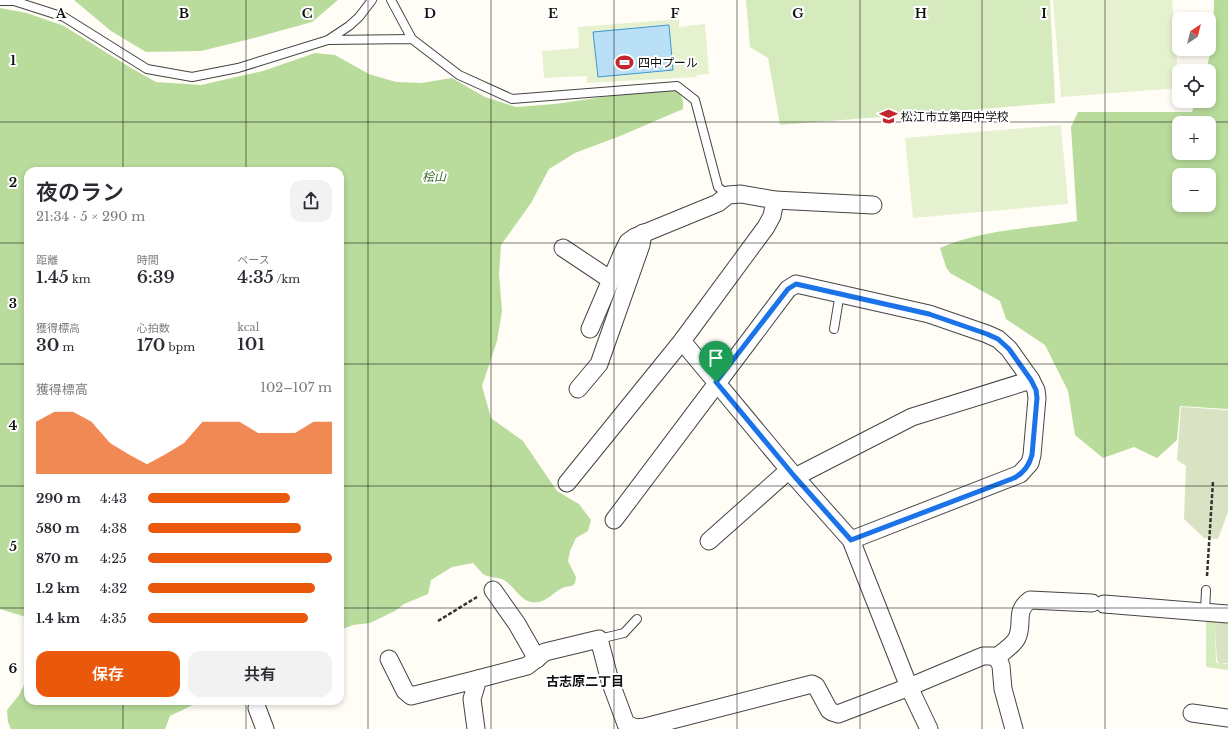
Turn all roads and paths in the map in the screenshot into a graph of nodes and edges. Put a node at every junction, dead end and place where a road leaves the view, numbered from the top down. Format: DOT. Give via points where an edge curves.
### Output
graph roads {
  1 [pos="372,0"];
  2 [pos="391,0"];
  3 [pos="0,1"];
  4 [pos="412,39"];
  5 [pos="328,40"];
  6 [pos="728,195"];
  7 [pos="776,200"];
  8 [pos="874,205"];
  9 [pos="643,233"];
  10 [pos="563,248"];
  11 [pos="611,280"];
  12 [pos="840,293"];
  13 [pos="590,329"];
  14 [pos="834,329"];
  15 [pos="682,341"];
  16 [pos="1031,380"];
  17 [pos="716,382"];
  18 [pos="578,389"];
  19 [pos="792,473"];
  20 [pos="1212,481"];
  21 [pos="567,483"];
  22 [pos="614,520"];
  23 [pos="851,540"];
  24 [pos="709,541"];
  25 [pos="493,590"];
  26 [pos="1206,590"];
  27 [pos="1205,613"];
  28 [pos="1228,614"];
  29 [pos="637,619"];
  30 [pos="438,621"];
  31 [pos="599,639"];
  32 [pos="996,658"];
  33 [pos="389,659"];
  34 [pos="537,659"];
  35 [pos="478,679"];
  36 [pos="909,687"];
  37 [pos="257,708"];
  38 [pos="1192,712"];
  39 [pos="1228,718"];
  40 [pos="645,728"];
  41 [pos="265,729"];
  42 [pos="476,729"];
  43 [pos="929,729"];
  44 [pos="1014,729"];
  1 -- 5 [label="lane" via="359,17"];
  2 -- 4 [label="lane"];
  3 -- 5 [label="lane" via="14,1 64,17 147,69 192,77 238,68"];
  4 -- 5 [label="lane"];
  4 -- 6 [label="lane" via="459,75 512,99 677,86 695,100 718,187"];
  6 -- 7 [label="street" via="741,194"];
  6 -- 9 [label="street" via="718,203"];
  7 -- 8 [label="street"];
  7 -- 15 [label="street" via="766,227"];
  9 -- 11 [label="street" via="628,242"];
  9 -- 18 [label="street" via="599,364"];
  10 -- 11 [label="street"];
  11 -- 13 [label="street"];
  12 -- 14 [label="lane"];
  12 -- 16 [label="street" via="929,314 998,339 1009,349"];
  12 -- 17 [label="street" via="800,284 792,286"];
  15 -- 17 [label="street"];
  15 -- 21 [label="street"];
  16 -- 19 [label="street" via="912,417"];
  16 -- 23 [label="street" via="1037,398 1032,455 1030,463 1020,474"];
  17 -- 19 [label="street"];
  17 -- 22 [label="street"];
  19 -- 23 [label="street"];
  19 -- 24 [label="street"];
  20 -- 26 [label="path"];
  23 -- 36 [label="street"];
  25 -- 30 [label="path" via="485,591"];
  25 -- 34 [label="street"];
  26 -- 27 [label="lane"];
  27 -- 28 [label="street"];
  27 -- 32 [label="street" via="1030,600 1021,610 1015,641"];
  29 -- 31 [label="lane" via="624,633"];
  31 -- 34 [label="street" via="545,652"];
  31 -- 40 [label="street" via="610,681 626,724"];
  32 -- 36 [label="street" via="983,656"];
  32 -- 44 [label="street" via="1001,666 1003,689"];
  33 -- 35 [label="street" via="405,691 411,696"];
  34 -- 35 [label="street" via="528,666"];
  35 -- 42 [label="street" via="472,699"];
  36 -- 40 [label="street" via="838,714 829,710 816,686 810,684"];
  36 -- 43 [label="street"];
  37 -- 41 [label="street"];
  38 -- 39 [label="street"];
}
